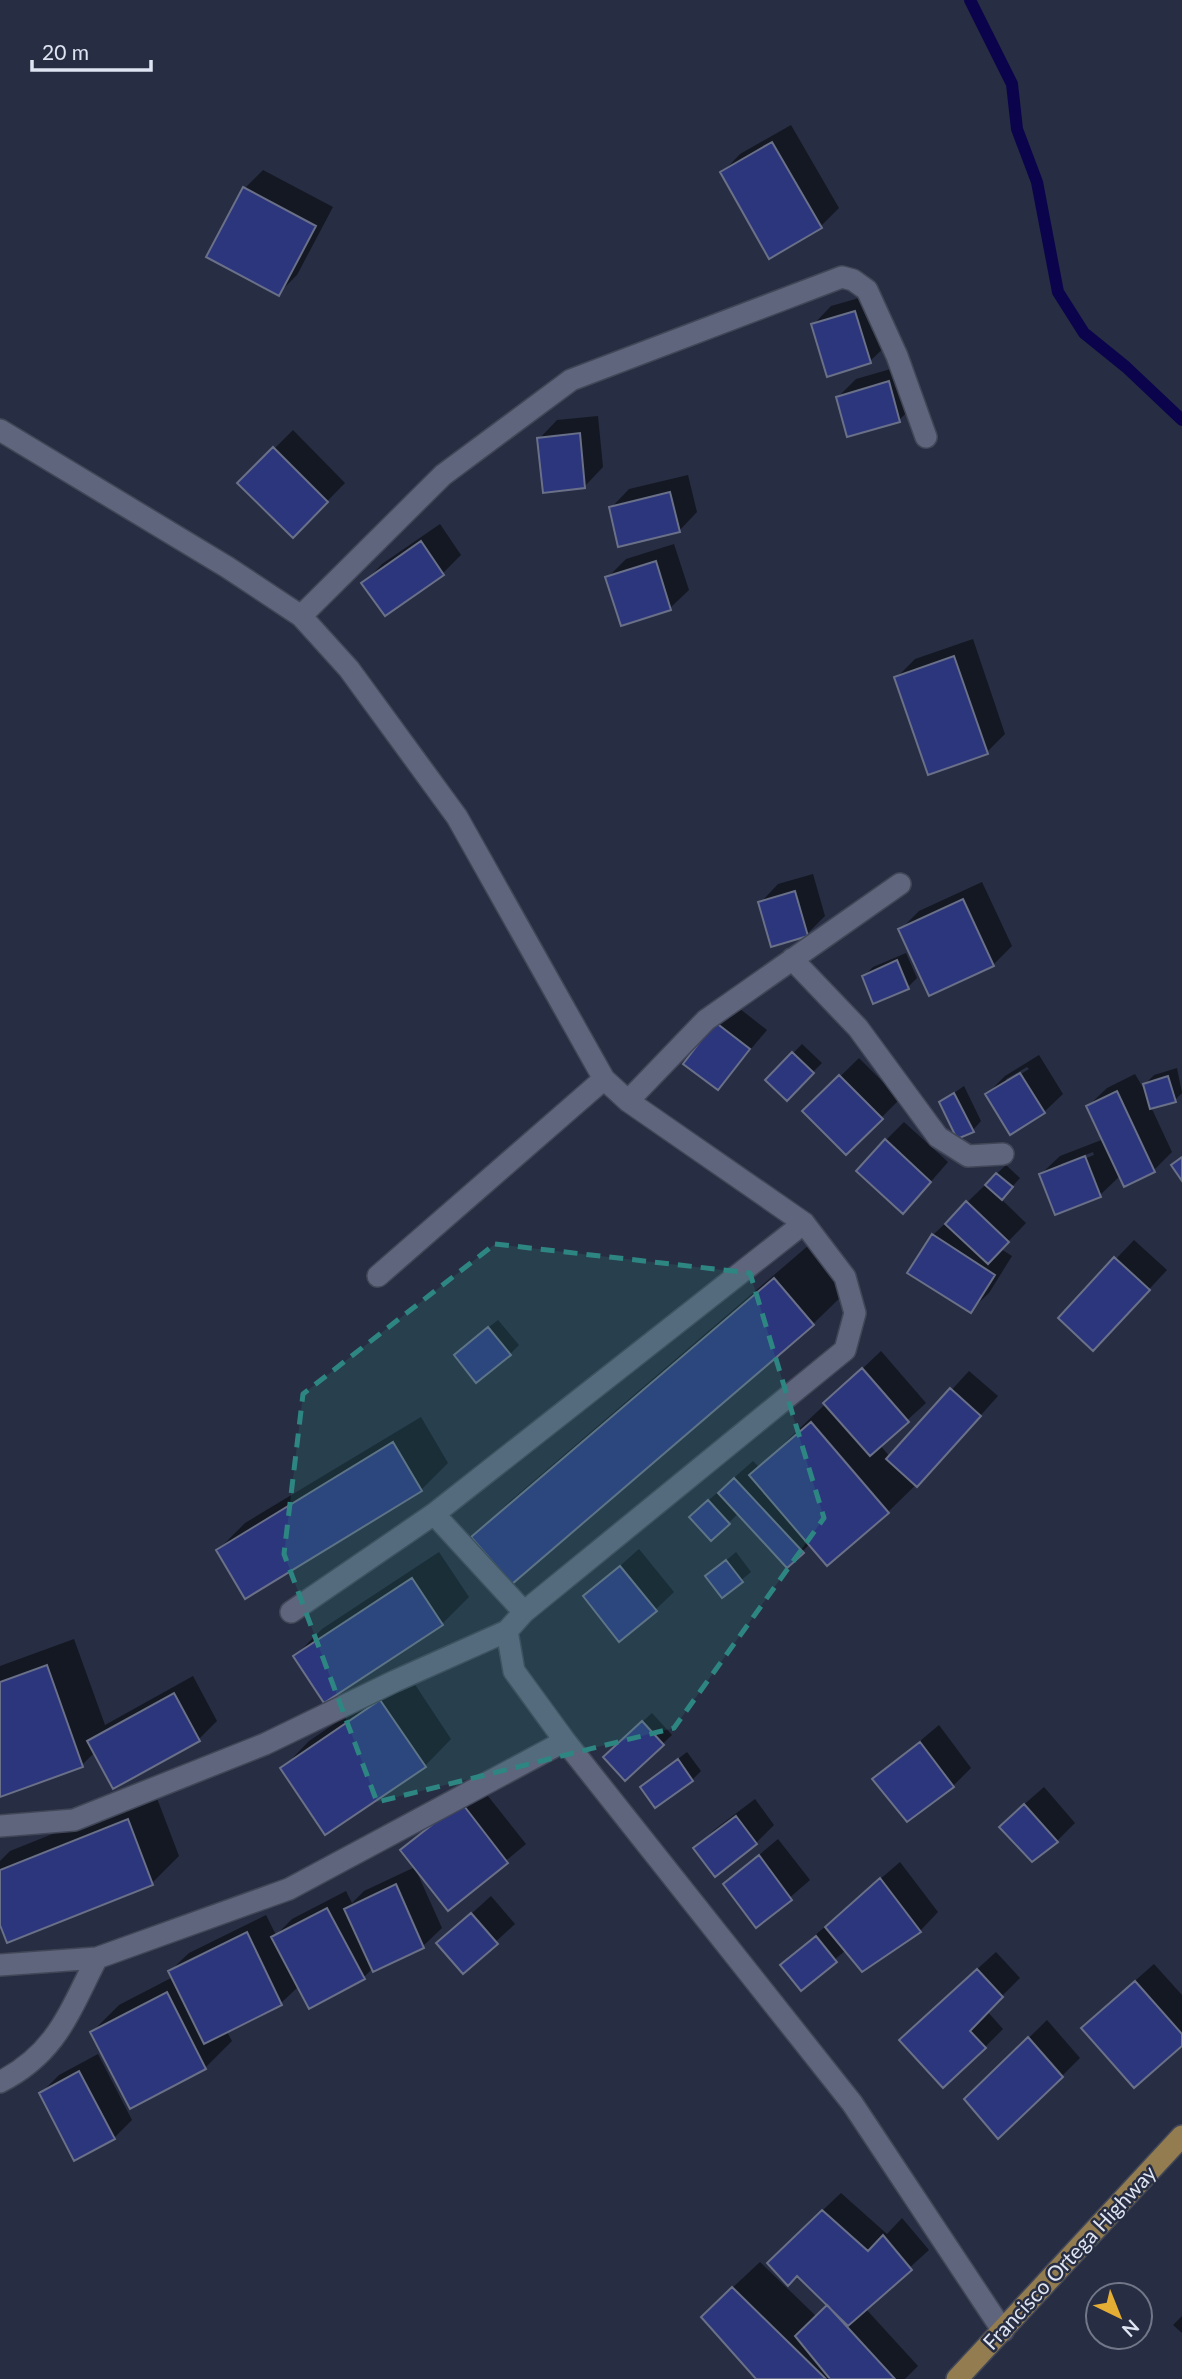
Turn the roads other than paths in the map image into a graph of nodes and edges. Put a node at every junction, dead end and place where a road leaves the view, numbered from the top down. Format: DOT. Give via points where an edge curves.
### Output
graph roads {
  1 [pos="0,430"];
  2 [pos="926,437"];
  3 [pos="301,616"];
  4 [pos="900,884"];
  5 [pos="792,959"];
  6 [pos="604,1079"];
  7 [pos="628,1101"];
  8 [pos="1003,1154"];
  9 [pos="804,1223"];
  10 [pos="378,1276"];
  11 [pos="433,1514"];
  12 [pos="291,1612"];
  13 [pos="524,1612"];
  14 [pos="507,1631"];
  15 [pos="565,1741"];
  16 [pos="0,1826"];
  17 [pos="96,1958"];
  18 [pos="0,1965"];
  19 [pos="0,2082"];
  20 [pos="1182,2136"];
  21 [pos="1003,2331"];
  22 [pos="957,2379"];
  1 -- 3 [label="street"];
  2 -- 3 [label="street" via="867,290 842,277 571,380 443,475"];
  3 -- 6 [label="street" via="349,669 457,817"];
  4 -- 5 [label="street"];
  5 -- 7 [label="street" via="706,1020"];
  5 -- 8 [label="street" via="873,1046 938,1138 968,1157"];
  6 -- 7 [label="street"];
  6 -- 10 [label="street"];
  7 -- 9 [label="street"];
  9 -- 11 [label="street"];
  9 -- 13 [label="street" via="845,1277 855,1312 845,1350"];
  11 -- 12 [label="street"];
  11 -- 13 [label="street"];
  13 -- 14 [label="street"];
  14 -- 15 [label="street" via="514,1671"];
  14 -- 16 [label="street" via="265,1744 87,1815"];
  15 -- 17 [label="street" via="289,1889"];
  15 -- 21 [label="street" via="852,2103"];
  17 -- 18 [label="street"];
  17 -- 19 [label="street" via="46,2051"];
  20 -- 21 [label="main road, Francisco Ortega Highway"];
  21 -- 22 [label="main road, Francisco Ortega Highway"];
}
